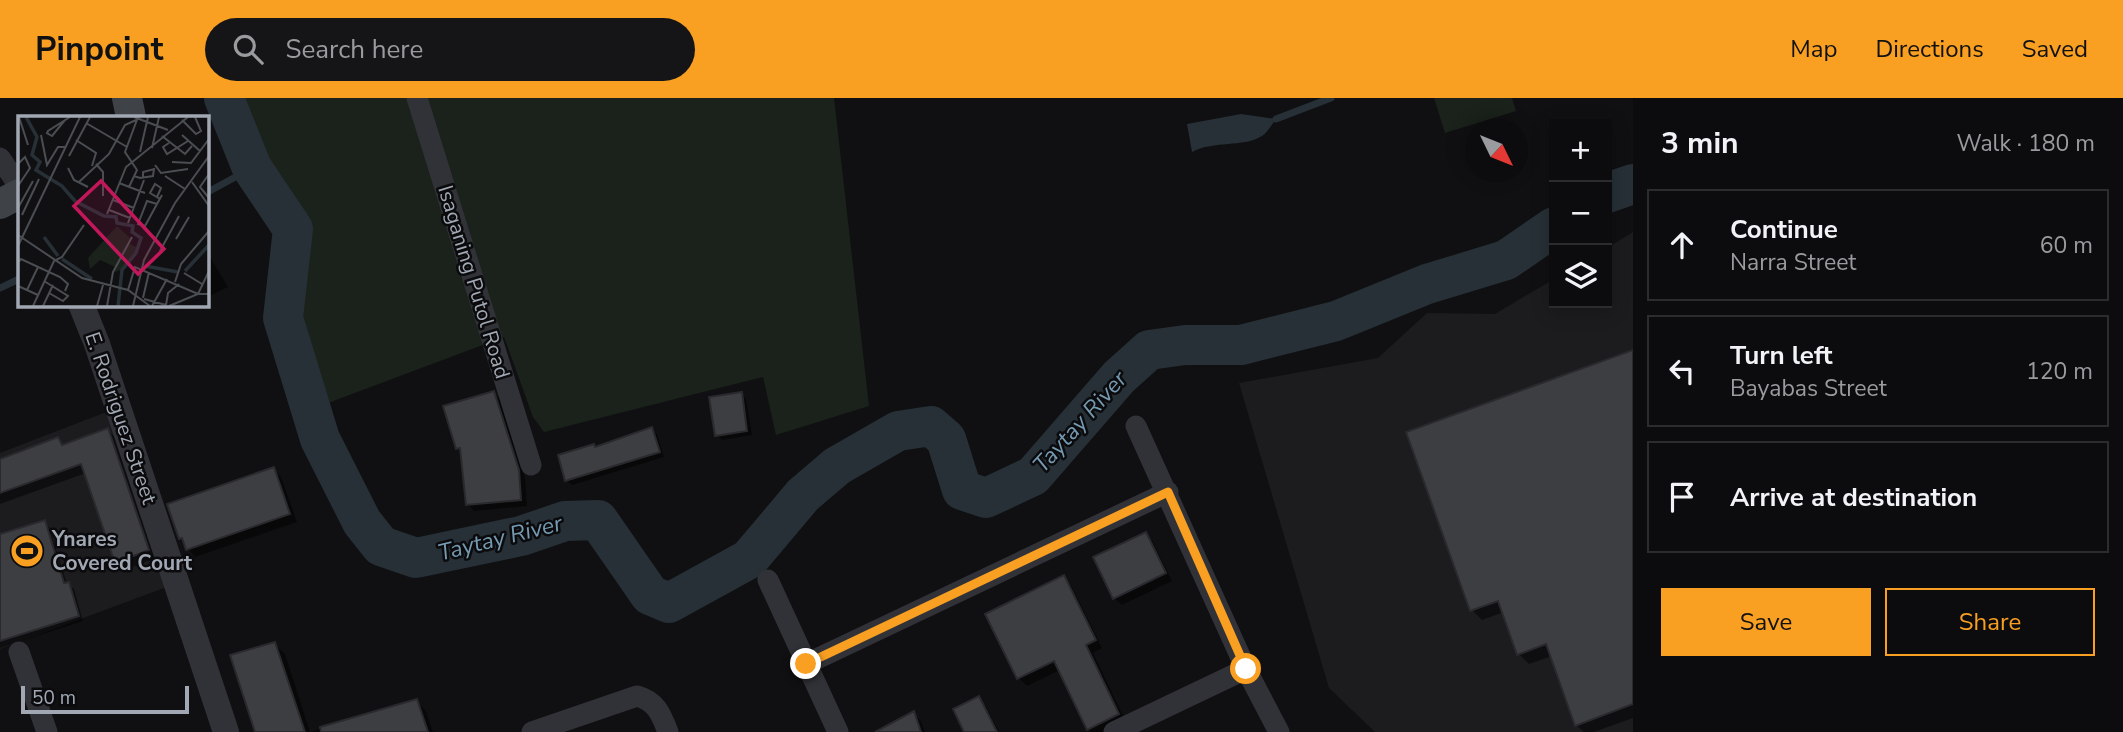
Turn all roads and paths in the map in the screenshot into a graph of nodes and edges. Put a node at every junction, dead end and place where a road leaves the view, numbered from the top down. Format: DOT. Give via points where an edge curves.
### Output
graph roads {
  1 [pos="127,98"];
  2 [pos="417,98"];
  3 [pos="131,116"];
  4 [pos="0,158"];
  5 [pos="18,185"];
  6 [pos="18,195"];
  7 [pos="0,204"];
  8 [pos="82,306"];
  9 [pos="1136,426"];
  10 [pos="531,465"];
  11 [pos="1168,492"];
  12 [pos="768,580"];
  13 [pos="19,652"];
  14 [pos="806,664"];
  15 [pos="1246,669"];
  16 [pos="47,732"];
  17 [pos="226,732"];
  18 [pos="532,732"];
  19 [pos="668,732"];
  20 [pos="838,732"];
  21 [pos="1114,732"];
  22 [pos="1279,732"];
  1 -- 3 [label="main road"];
  2 -- 10 [label="street, Isaganing Putol Road"];
  4 -- 5 [label="street"];
  6 -- 7 [label="main road"];
  8 -- 17 [label="street, E. Rodriguez Street"];
  9 -- 11 [label="street"];
  11 -- 14 [label="street"];
  11 -- 15 [label="street"];
  12 -- 14 [label="street"];
  13 -- 16 [label="street"];
  14 -- 20 [label="street"];
  15 -- 21 [label="street"];
  15 -- 22 [label="street"];
  18 -- 19 [label="street" via="637,696 658,709"];
}
